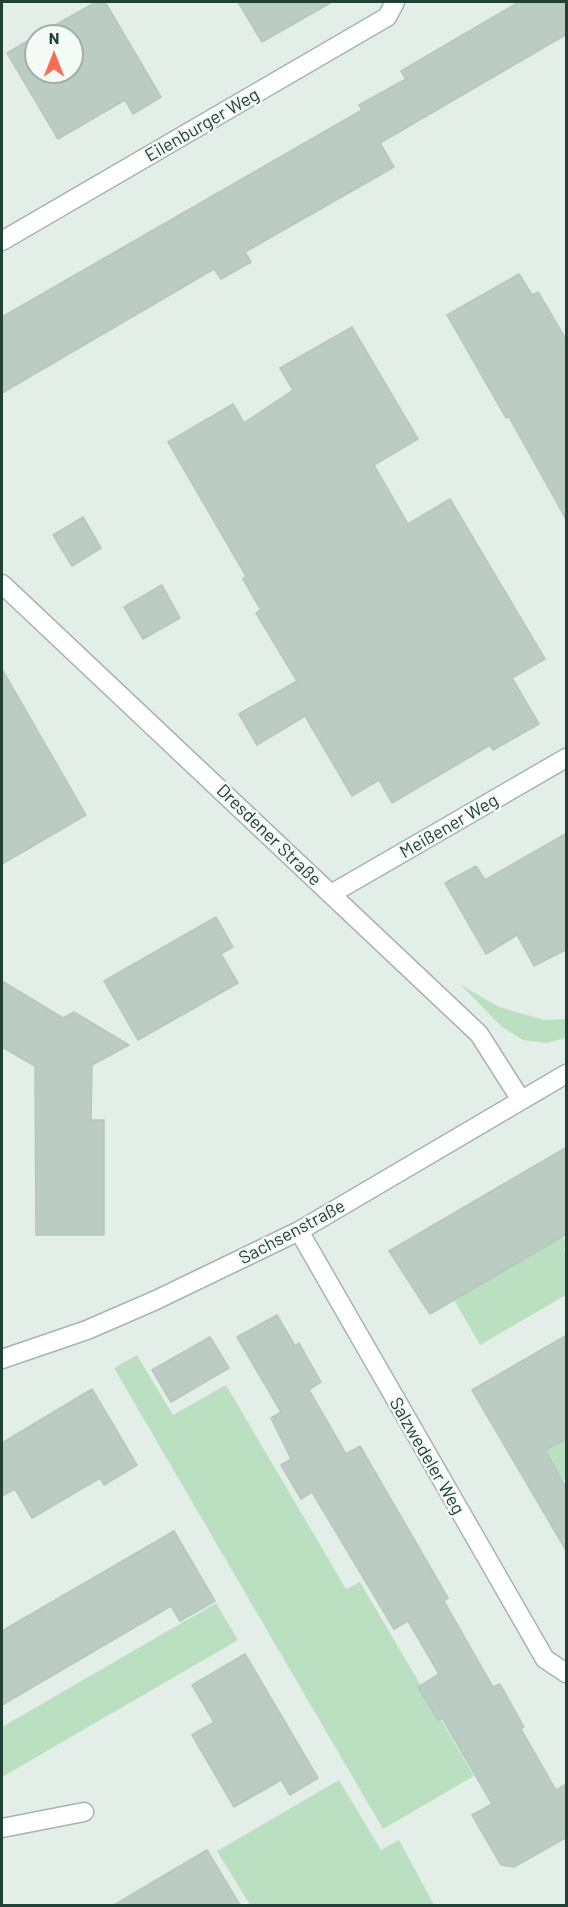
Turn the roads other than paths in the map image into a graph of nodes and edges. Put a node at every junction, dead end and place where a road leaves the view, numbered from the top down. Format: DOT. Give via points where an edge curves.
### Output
graph roads {
  1 [pos="395,2"];
  2 [pos="2,241"];
  3 [pos="2,584"];
  4 [pos="567,758"];
  5 [pos="331,894"];
  6 [pos="567,1074"];
  7 [pos="520,1100"];
  8 [pos="298,1231"];
  9 [pos="2,1359"];
  10 [pos="567,1673"];
  11 [pos="84,1812"];
  12 [pos="2,1828"];
  1 -- 2 [label="street, Eilenburger Weg" via="387,17"];
  3 -- 5 [label="street, Dresdener Straße"];
  4 -- 5 [label="street, Meißener Weg"];
  5 -- 7 [label="street, Dresdener Straße" via="479,1034"];
  6 -- 7 [label="street, Sachsenstraße"];
  7 -- 8 [label="street, Sachsenstraße"];
  8 -- 9 [label="street, Sachsenstraße" via="87,1330"];
  8 -- 10 [label="street, Salzwedeler Weg" via="545,1659"];
  11 -- 12 [label="street"];
}
